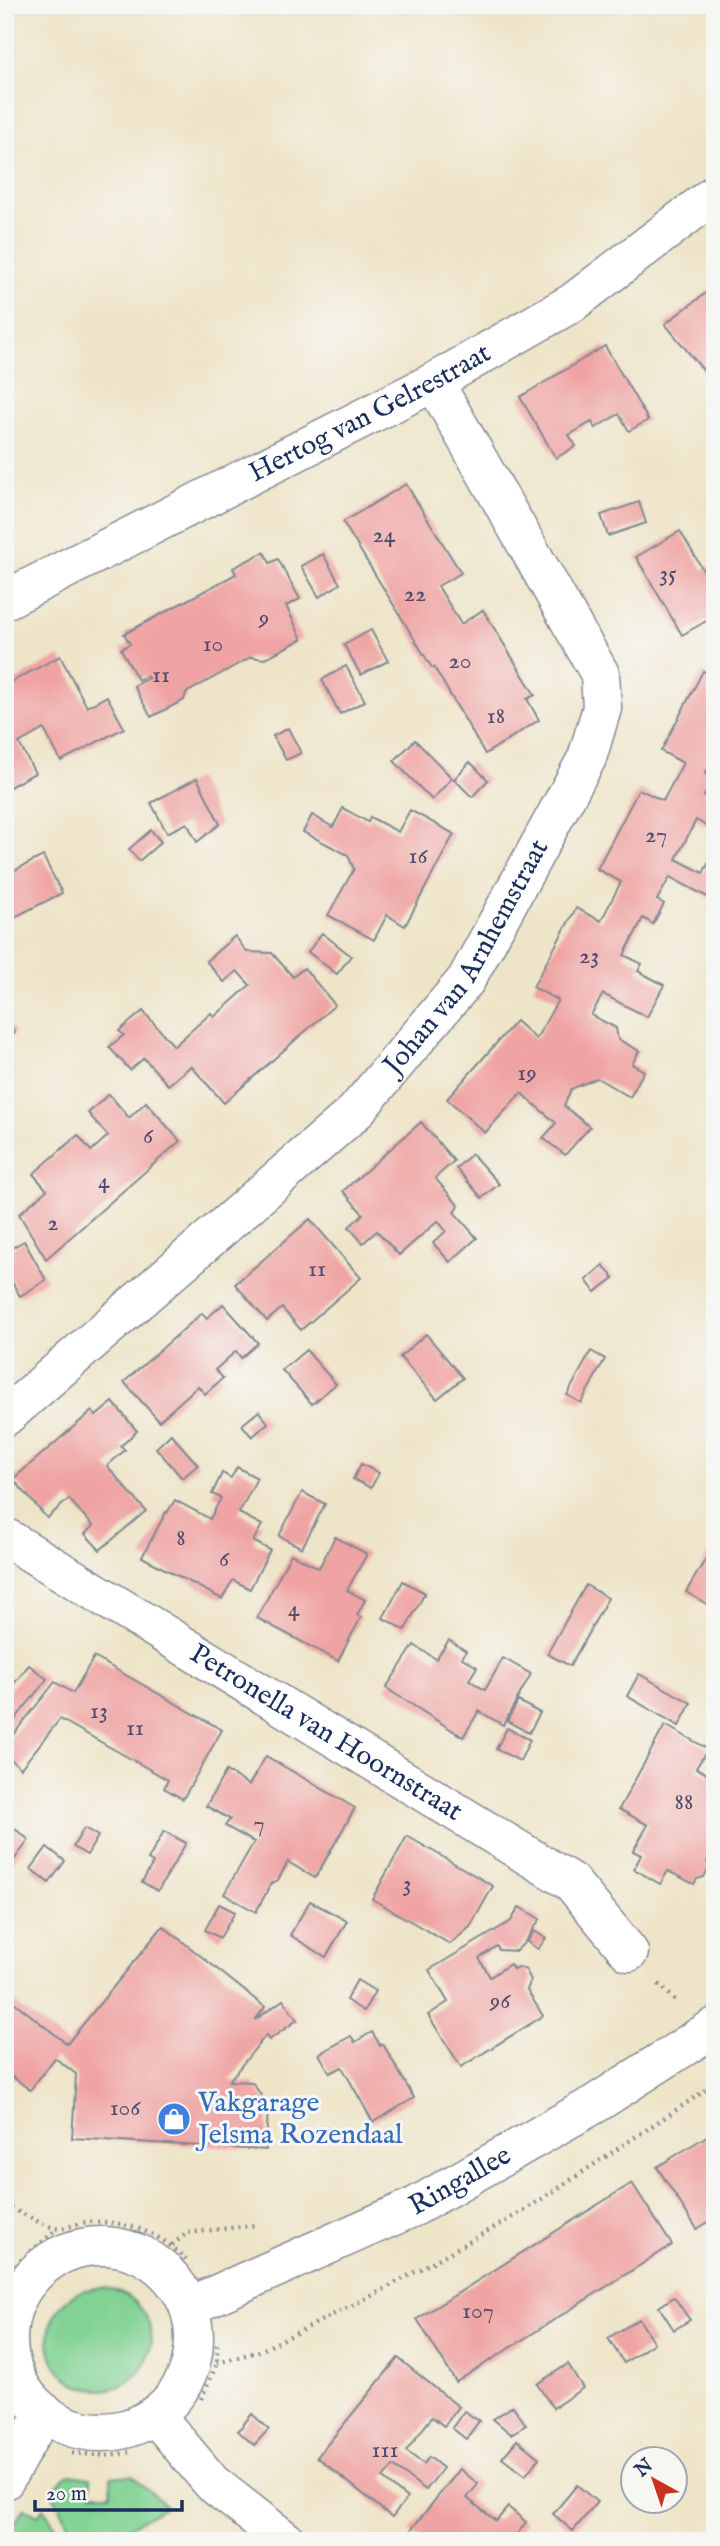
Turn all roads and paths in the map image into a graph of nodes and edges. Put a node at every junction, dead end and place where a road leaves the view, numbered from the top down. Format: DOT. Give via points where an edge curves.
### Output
graph roads {
  1 [pos="715,194"];
  2 [pos="433,382"];
  3 [pos="5,600"];
  4 [pos="5,1417"];
  5 [pos="5,1538"];
  6 [pos="629,1952"];
  7 [pos="715,2027"];
  8 [pos="715,2083"];
  9 [pos="236,2227"];
  10 [pos="57,2229"];
  11 [pos="172,2245"];
  12 [pos="10,2283"];
  13 [pos="190,2306"];
  14 [pos="217,2364"];
  15 [pos="47,2414"];
  16 [pos="155,2415"];
  17 [pos="5,2480"];
  18 [pos="286,2541"];
  1 -- 2 [label="street, Hertog van Gelrestraat" via="572,303"];
  2 -- 3 [label="street, Hertog van Gelrestraat"];
  2 -- 4 [label="street, Johan van Arnhemstraat" via="600,674 602,708 587,758 466,980 355,1112"];
  5 -- 6 [label="street, Petronella van Hoornstraat" via="571,1882"];
  7 -- 13 [label="street, Ringallee" via="595,2104 416,2206"];
  8 -- 14 [label="path, Ringallee" via="527,2209 370,2297 260,2351"];
  9 -- 11 [label="path" via="187,2233"];
  10 -- 12 [label="path" via="18,2263"];
  12 -- 13 [label="street" via="66,2253 111,2244 159,2266 177,2283"];
  12 -- 15 [label="street" via="7,2343 11,2364 31,2400"];
  13 -- 16 [label="street" via="195,2334 185,2381"];
  15 -- 16 [label="street" via="75,2428 109,2433"];
  15 -- 17 [label="street"];
  16 -- 18 [label="street" via="212,2483"];
}
